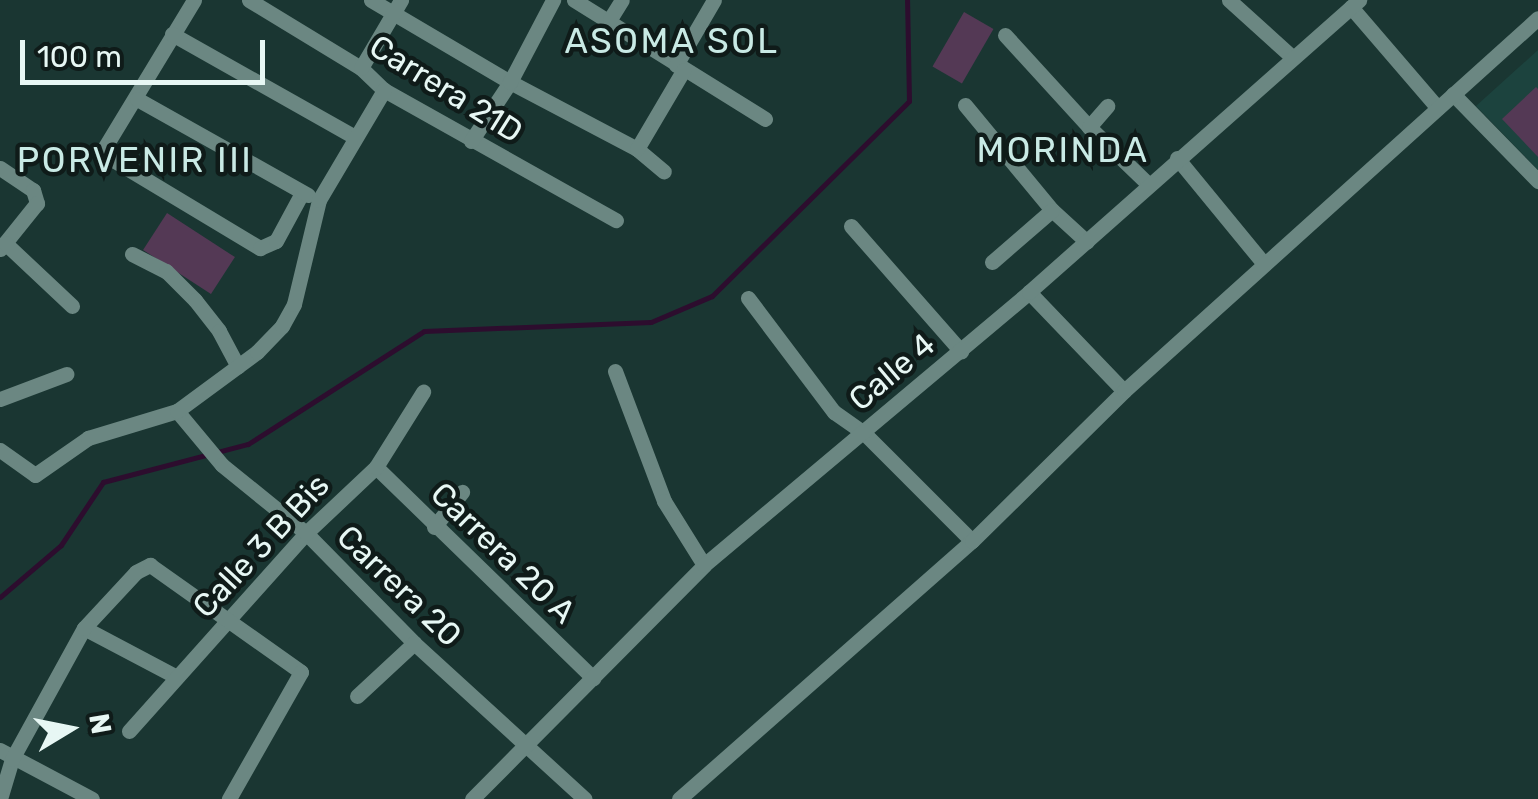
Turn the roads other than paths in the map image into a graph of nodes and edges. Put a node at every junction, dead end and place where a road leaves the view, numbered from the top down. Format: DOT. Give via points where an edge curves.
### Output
graph roads {
  1 [pos="194,0"];
  2 [pos="248,0"];
  3 [pos="372,0"];
  4 [pos="553,0"];
  5 [pos="574,0"];
  6 [pos="622,0"];
  7 [pos="714,0"];
  8 [pos="1230,0"];
  9 [pos="1355,4"];
  10 [pos="397,7"];
  11 [pos="1538,18"];
  12 [pos="610,19"];
  13 [pos="172,34"];
  14 [pos="1005,34"];
  15 [pos="1292,57"];
  16 [pos="361,68"];
  17 [pos="679,68"];
  18 [pos="510,82"];
  19 [pos="384,90"];
  20 [pos="1453,94"];
  21 [pos="137,99"];
  22 [pos="965,105"];
  23 [pos="1108,106"];
  24 [pos="1438,108"];
  25 [pos="766,119"];
  26 [pos="1089,127"];
  27 [pos="353,136"];
  28 [pos="471,141"];
  29 [pos="637,148"];
  30 [pos="1177,158"];
  31 [pos="0,168"];
  32 [pos="664,172"];
  33 [pos="1538,181"];
  34 [pos="1149,185"];
  35 [pos="302,193"];
  36 [pos="319,200"];
  37 [pos="1052,210"];
  38 [pos="616,220"];
  39 [pos="851,226"];
  40 [pos="1087,242"];
  41 [pos="2,246"];
  42 [pos="132,254"];
  43 [pos="992,262"];
  44 [pos="1264,264"];
  45 [pos="1030,292"];
  46 [pos="748,298"];
  47 [pos="72,306"];
  48 [pos="961,351"];
  49 [pos="238,366"];
  50 [pos="615,371"];
  51 [pos="66,374"];
  52 [pos="423,392"];
  53 [pos="1124,392"];
  54 [pos="0,399"];
  55 [pos="181,418"];
  56 [pos="863,432"];
  57 [pos="0,450"];
  58 [pos="376,467"];
  59 [pos="462,492"];
  60 [pos="434,527"];
  61 [pos="306,532"];
  62 [pos="972,541"];
  63 [pos="704,565"];
  64 [pos="228,618"];
  65 [pos="84,628"];
  66 [pos="414,642"];
  67 [pos="175,676"];
  68 [pos="593,678"];
  69 [pos="357,696"];
  70 [pos="129,731"];
  71 [pos="529,743"];
  72 [pos="6,754"];
  73 [pos="0,799"];
  74 [pos="92,799"];
  75 [pos="229,799"];
  76 [pos="472,799"];
  77 [pos="586,799"];
  78 [pos="679,799"];
  1 -- 13 [label="street"];
  2 -- 16 [label="street, Carrera 21D"];
  3 -- 10 [label="street"];
  4 -- 18 [label="street"];
  5 -- 12 [label="street"];
  6 -- 12 [label="street"];
  7 -- 17 [label="street"];
  8 -- 15 [label="street"];
  9 -- 15 [label="street, Calle 4"];
  9 -- 24 [label="street"];
  10 -- 16 [label="street"];
  10 -- 18 [label="street"];
  11 -- 20 [label="street"];
  12 -- 17 [label="street"];
  13 -- 21 [label="street"];
  13 -- 27 [label="street"];
  14 -- 26 [label="street"];
  15 -- 30 [label="street, Calle 4"];
  16 -- 19 [label="street, Carrera 21D"];
  17 -- 25 [label="street"];
  17 -- 29 [label="street"];
  18 -- 28 [label="street"];
  18 -- 29 [label="street"];
  19 -- 27 [label="street"];
  19 -- 28 [label="street, Carrera 21D"];
  20 -- 24 [label="street"];
  20 -- 33 [label="street"];
  21 -- 35 [label="street"];
  21 -- 35 [label="street" via="104,150 111,160 260,248 276,242"];
  22 -- 37 [label="street"];
  23 -- 26 [label="street"];
  24 -- 44 [label="street"];
  26 -- 34 [label="street"];
  27 -- 36 [label="street"];
  28 -- 38 [label="street, Carrera 21D"];
  29 -- 32 [label="street"];
  30 -- 34 [label="street, Calle 4"];
  30 -- 44 [label="street"];
  31 -- 41 [label="street" via="33,190 37,203"];
  34 -- 40 [label="street, Calle 4"];
  35 -- 36 [label="street"];
  36 -- 49 [label="street" via="294,304 282,326"];
  37 -- 40 [label="street"];
  37 -- 43 [label="street"];
  39 -- 48 [label="street"];
  40 -- 45 [label="street, Calle 4"];
  41 -- 47 [label="street"];
  42 -- 49 [label="street" via="166,270 195,300"];
  44 -- 53 [label="street"];
  45 -- 48 [label="street, Calle 4"];
  45 -- 53 [label="street"];
  46 -- 56 [label="street" via="834,412"];
  48 -- 56 [label="street, Calle 4"];
  49 -- 55 [label="street"];
  50 -- 63 [label="street" via="664,501"];
  51 -- 54 [label="street"];
  52 -- 58 [label="street, Calle 3 B Bis"];
  53 -- 62 [label="street"];
  55 -- 57 [label="street" via="88,438 35,475"];
  55 -- 61 [label="street, Carrera 20" via="222,465"];
  56 -- 62 [label="street"];
  56 -- 63 [label="street, Calle 4"];
  58 -- 60 [label="street, Carrera 20 A"];
  58 -- 61 [label="street, Calle 3 B Bis"];
  59 -- 60 [label="street"];
  60 -- 68 [label="street, Carrera 20 A"];
  61 -- 64 [label="street, Calle 3 B Bis"];
  61 -- 66 [label="street, Carrera 20"];
  62 -- 78 [label="street"];
  63 -- 68 [label="street, Calle 4"];
  64 -- 65 [label="street" via="150,565"];
  64 -- 67 [label="street, Calle 3 B Bis"];
  64 -- 75 [label="street" via="301,672"];
  65 -- 67 [label="street"];
  65 -- 72 [label="street"];
  66 -- 69 [label="street"];
  66 -- 71 [label="street, Carrera 20"];
  67 -- 70 [label="street, Calle 3 B Bis"];
  68 -- 71 [label="street, Calle 4"];
  71 -- 76 [label="street, Calle 4"];
  71 -- 77 [label="street, Carrera 20"];
  72 -- 73 [label="street"];
  72 -- 74 [label="street"];
}
